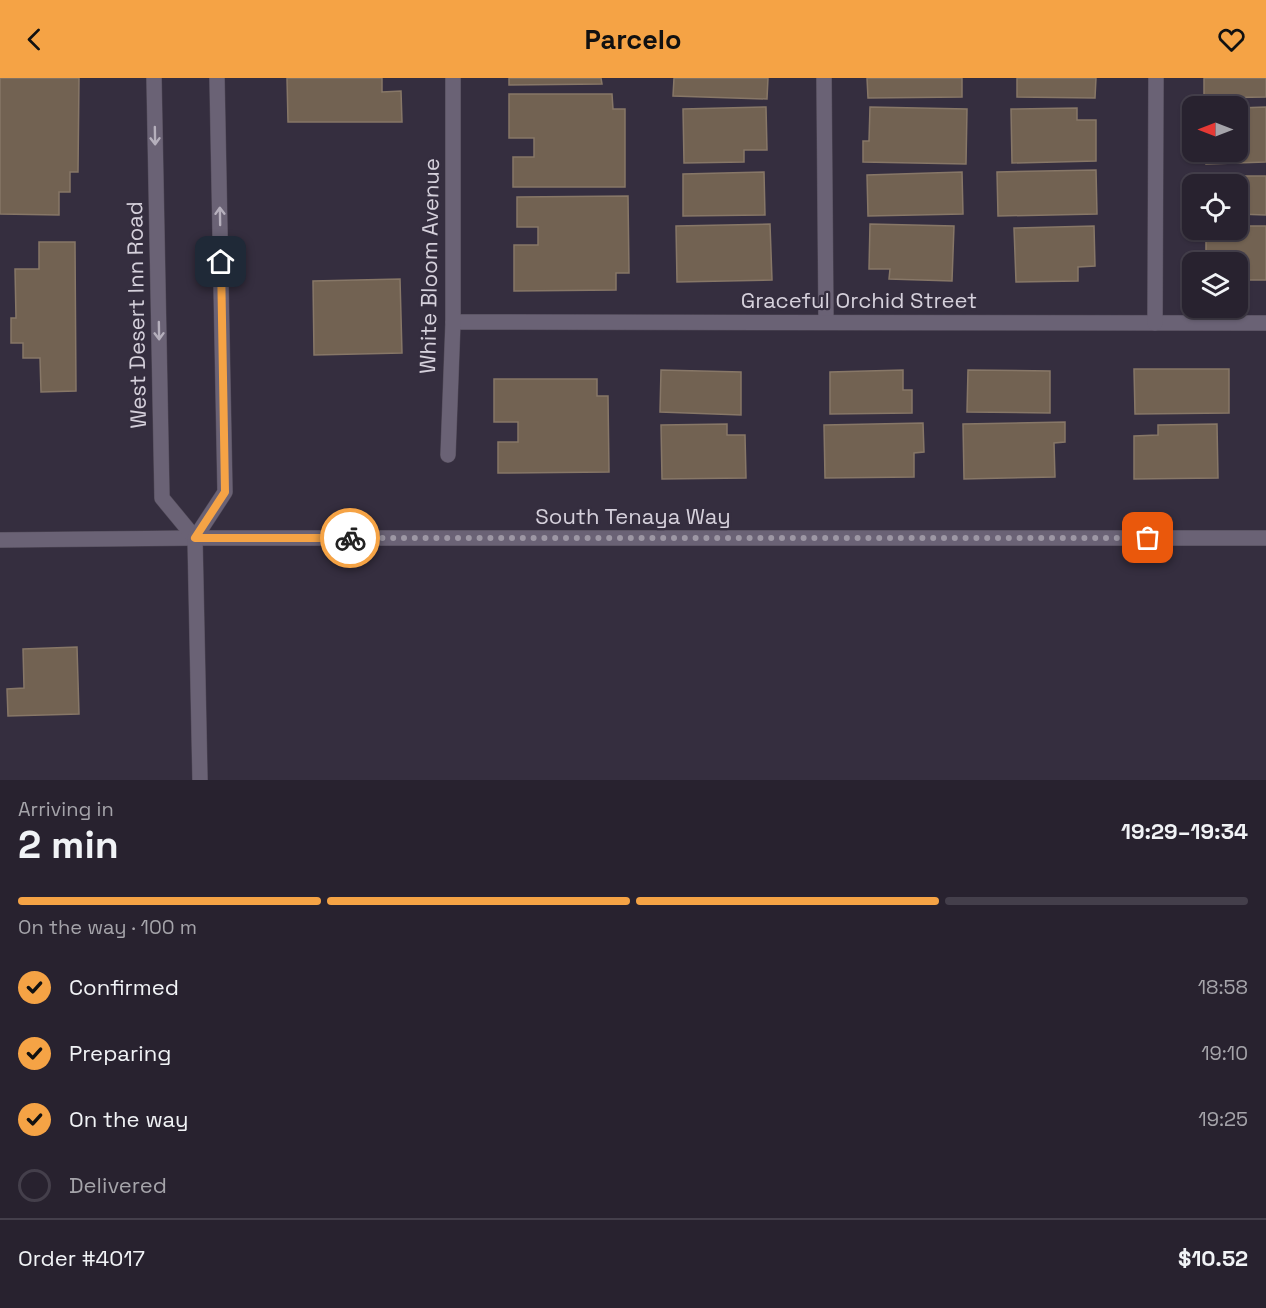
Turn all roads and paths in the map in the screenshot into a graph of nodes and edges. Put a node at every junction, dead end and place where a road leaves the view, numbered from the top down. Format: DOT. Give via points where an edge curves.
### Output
graph roads {
  1 [pos="154,78"];
  2 [pos="217,78"];
  3 [pos="453,78"];
  4 [pos="824,78"];
  5 [pos="1155,78"];
  6 [pos="453,322"];
  7 [pos="826,322"];
  8 [pos="1155,323"];
  9 [pos="1266,323"];
  10 [pos="448,455"];
  11 [pos="195,538"];
  12 [pos="1266,538"];
  13 [pos="0,540"];
  14 [pos="200,780"];
  1 -- 11 [label="street, West Desert Inn Road, one-way" via="162,498"];
  11 -- 2 [label="street, one-way" via="225,492"];
  3 -- 6 [label="street, White Bloom Avenue"];
  4 -- 7 [label="street"];
  5 -- 8 [label="street"];
  6 -- 7 [label="street, Graceful Orchid Street"];
  6 -- 10 [label="street, White Bloom Avenue"];
  7 -- 8 [label="street, Graceful Orchid Street"];
  8 -- 9 [label="street, Graceful Orchid Street"];
  11 -- 12 [label="street, South Tenaya Way"];
  11 -- 13 [label="street, South Tenaya Way"];
  11 -- 14 [label="street"];
}
